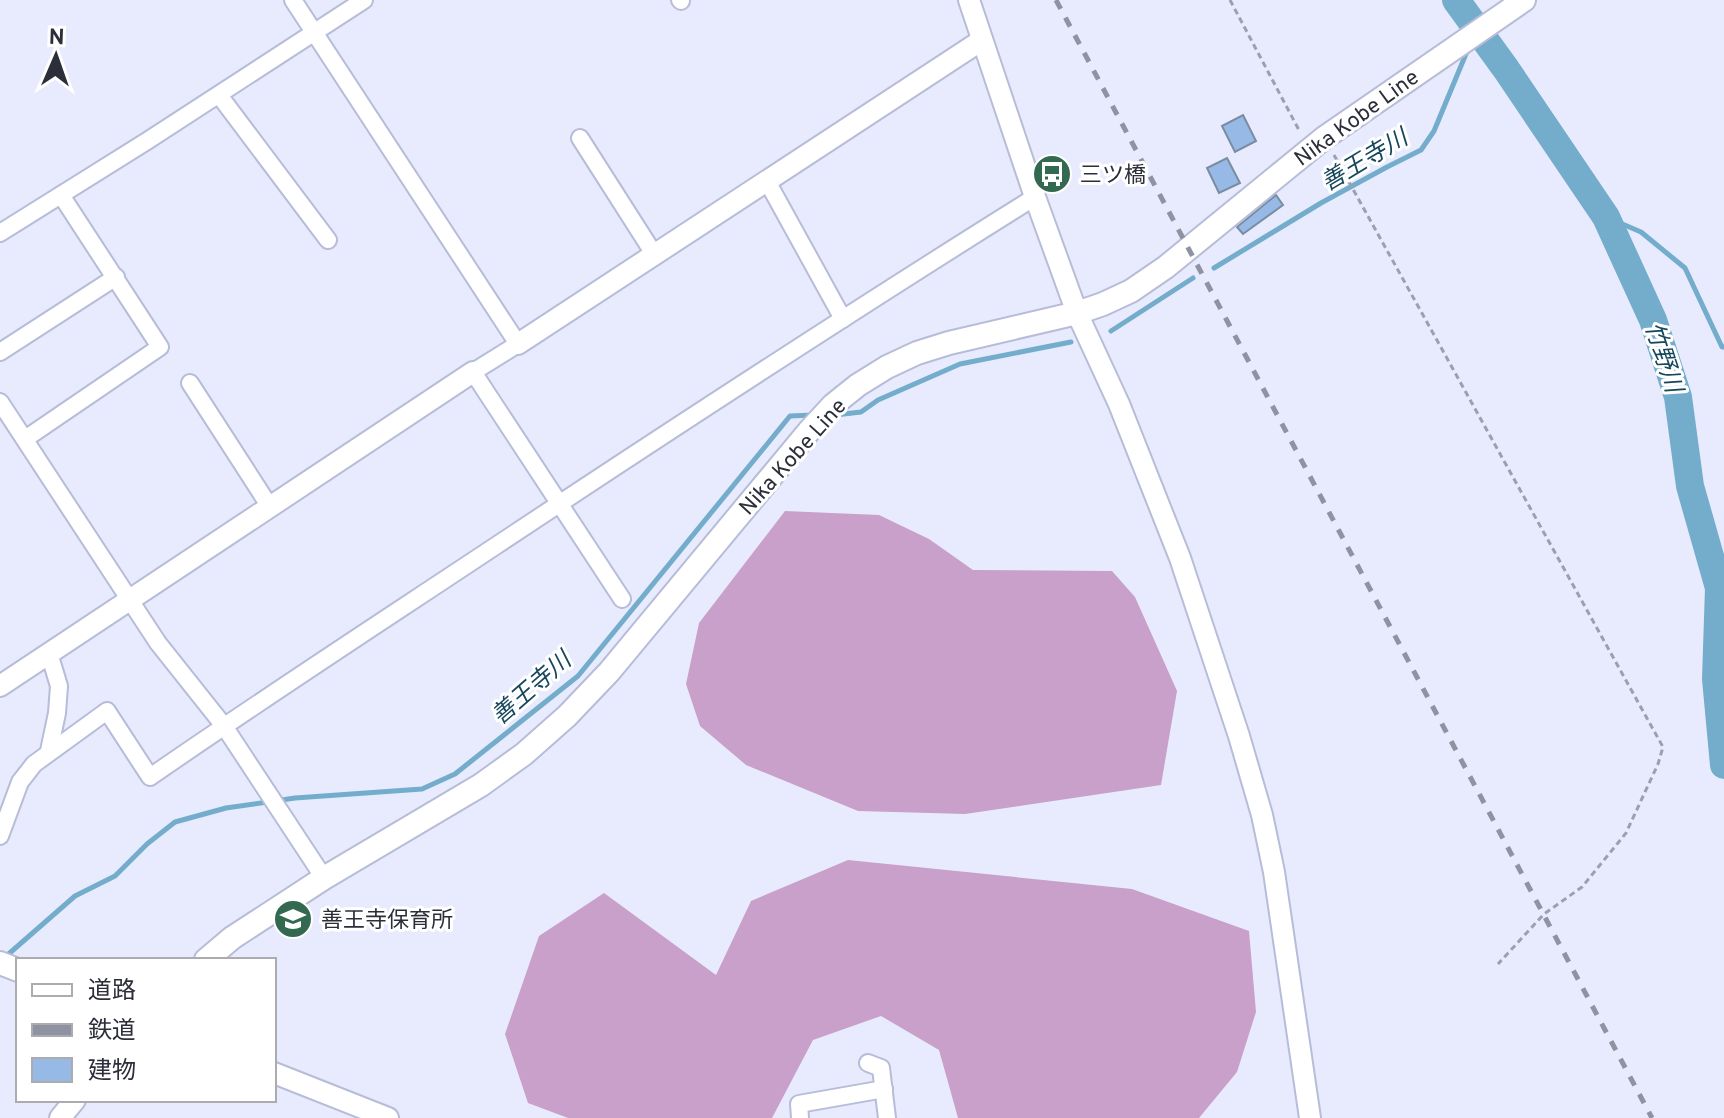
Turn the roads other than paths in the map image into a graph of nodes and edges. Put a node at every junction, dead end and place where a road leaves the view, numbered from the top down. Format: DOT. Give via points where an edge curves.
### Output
graph roads {
  1 [pos="293,0"];
  2 [pos="364,0"];
  3 [pos="969,0"];
  4 [pos="1519,3"];
  5 [pos="314,34"];
  6 [pos="982,40"];
  7 [pos="219,95"];
  8 [pos="580,138"];
  9 [pos="767,181"];
  10 [pos="61,195"];
  11 [pos="1035,197"];
  12 [pos="0,233"];
  13 [pos="328,240"];
  14 [pos="654,254"];
  15 [pos="116,277"];
  16 [pos="1077,313"];
  17 [pos="843,319"];
  18 [pos="518,344"];
  19 [pos="0,352"];
  20 [pos="473,372"];
  21 [pos="190,383"];
  22 [pos="2,409"];
  23 [pos="25,439"];
  24 [pos="558,505"];
  25 [pos="270,507"];
  26 [pos="622,599"];
  27 [pos="130,601"];
  28 [pos="49,653"];
  29 [pos="0,686"];
  30 [pos="224,726"];
  31 [pos="49,751"];
  32 [pos="0,836"];
  33 [pos="324,878"];
  34 [pos="208,958"];
  35 [pos="868,1063"];
  36 [pos="276,1074"];
  37 [pos="884,1089"];
  38 [pos="73,1102"];
  39 [pos="60,1118"];
  40 [pos="388,1118"];
  41 [pos="800,1118"];
  42 [pos="887,1118"];
  43 [pos="1310,1118"];
  1 -- 5 [label="street"];
  2 -- 5 [label="street"];
  3 -- 6 [label="street"];
  4 -- 16 [label="main road, Nika Kobe Line" via="1317,143 1166,267 1131,291"];
  5 -- 7 [label="street"];
  5 -- 18 [label="street"];
  6 -- 9 [label="street"];
  6 -- 11 [label="street"];
  7 -- 10 [label="street"];
  7 -- 13 [label="street"];
  8 -- 14 [label="street"];
  9 -- 14 [label="street"];
  9 -- 17 [label="street"];
  10 -- 12 [label="street"];
  10 -- 15 [label="street"];
  11 -- 16 [label="street"];
  11 -- 17 [label="street"];
  14 -- 18 [label="street"];
  15 -- 19 [label="street"];
  15 -- 23 [label="street" via="160,347"];
  16 -- 33 [label="main road, Nika Kobe Line" via="917,353 858,385 809,431 567,716 481,785"];
  16 -- 43 [label="street" via="1180,558 1262,815"];
  17 -- 24 [label="street"];
  18 -- 20 [label="street"];
  20 -- 24 [label="street"];
  20 -- 25 [label="street"];
  21 -- 25 [label="street"];
  22 -- 23 [label="street"];
  23 -- 27 [label="street"];
  24 -- 26 [label="street"];
  24 -- 30 [label="street"];
  25 -- 27 [label="street"];
  27 -- 28 [label="street"];
  27 -- 30 [label="street"];
  28 -- 29 [label="street"];
  28 -- 31 [label="street" via="59,686"];
  30 -- 31 [label="street" via="150,777 107,711"];
  30 -- 33 [label="street"];
  31 -- 32 [label="street" via="20,782"];
  33 -- 34 [label="main road, Nika Kobe Line"];
  35 -- 37 [label="street" via="881,1068"];
  36 -- 40 [label="street"];
  37 -- 41 [label="street" via="799,1104"];
  37 -- 42 [label="street"];
  38 -- 39 [label="street"];
}
